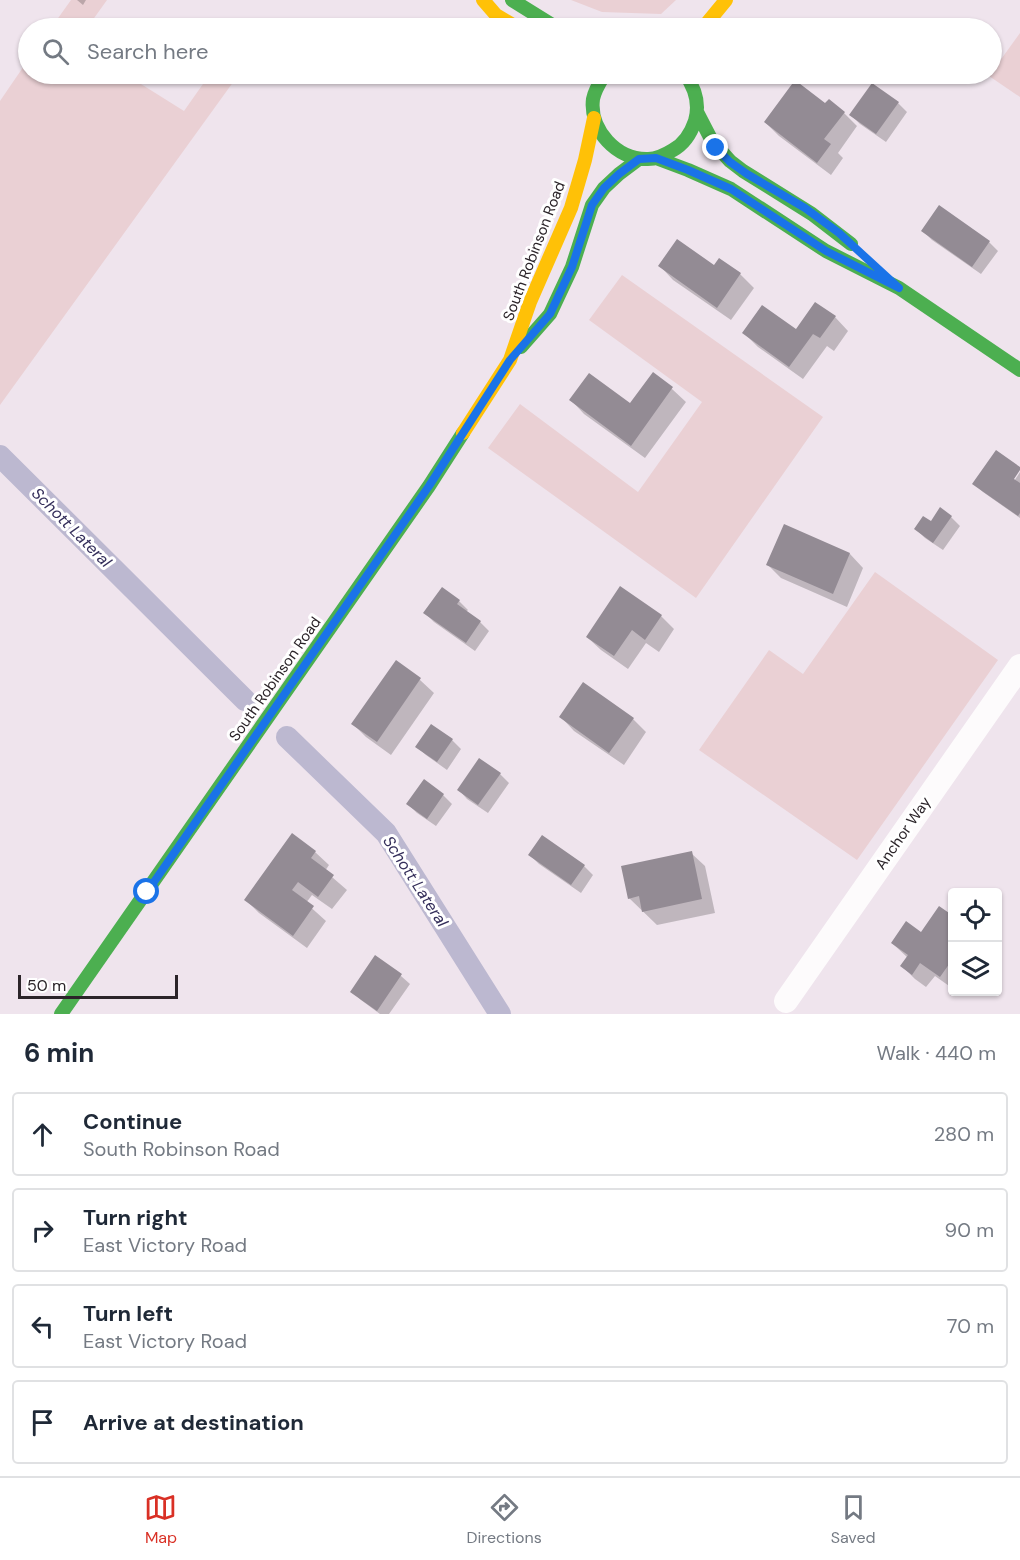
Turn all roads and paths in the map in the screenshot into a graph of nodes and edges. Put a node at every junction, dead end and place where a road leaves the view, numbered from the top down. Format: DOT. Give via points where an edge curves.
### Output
graph roads {
  1 [pos="483,0"];
  2 [pos="512,0"];
  3 [pos="726,0"];
  4 [pos="501,18"];
  5 [pos="541,18"];
  6 [pos="711,18"];
  7 [pos="598,84"];
  8 [pos="691,84"];
  9 [pos="703,84"];
  10 [pos="582,85"];
  11 [pos="697,96"];
  12 [pos="593,102"];
  13 [pos="697,112"];
  14 [pos="594,118"];
  15 [pos="656,158"];
  16 [pos="639,159"];
  17 [pos="899,288"];
  18 [pos="510,360"];
  19 [pos="1020,370"];
  20 [pos="1020,666"];
  21 [pos="786,1001"];
  22 [pos="61,1014"];
  1 -- 4 [label="street"];
  2 -- 5 [label="street"];
  3 -- 6 [label="street"];
  7 -- 12 [label="street"];
  8 -- 11 [label="street"];
  9 -- 11 [label="street"];
  10 -- 12 [label="street"];
  11 -- 13 [label="street"];
  12 -- 14 [label="street"];
  13 -- 15 [label="street" via="684,142 671,153"];
  13 -- 17 [label="street" via="716,148 730,162 839,233"];
  14 -- 16 [label="street" via="610,146"];
  14 -- 18 [label="street, South Robinson Road" via="571,208 530,302"];
  15 -- 16 [label="street"];
  15 -- 17 [label="street" via="731,189 826,251"];
  16 -- 18 [label="street, South Robinson Road" via="604,188 592,205 572,267 550,314"];
  17 -- 19 [label="street"];
  18 -- 22 [label="street, South Robinson Road" via="423,495"];
  20 -- 21 [label="street, Anchor Way"];
}
